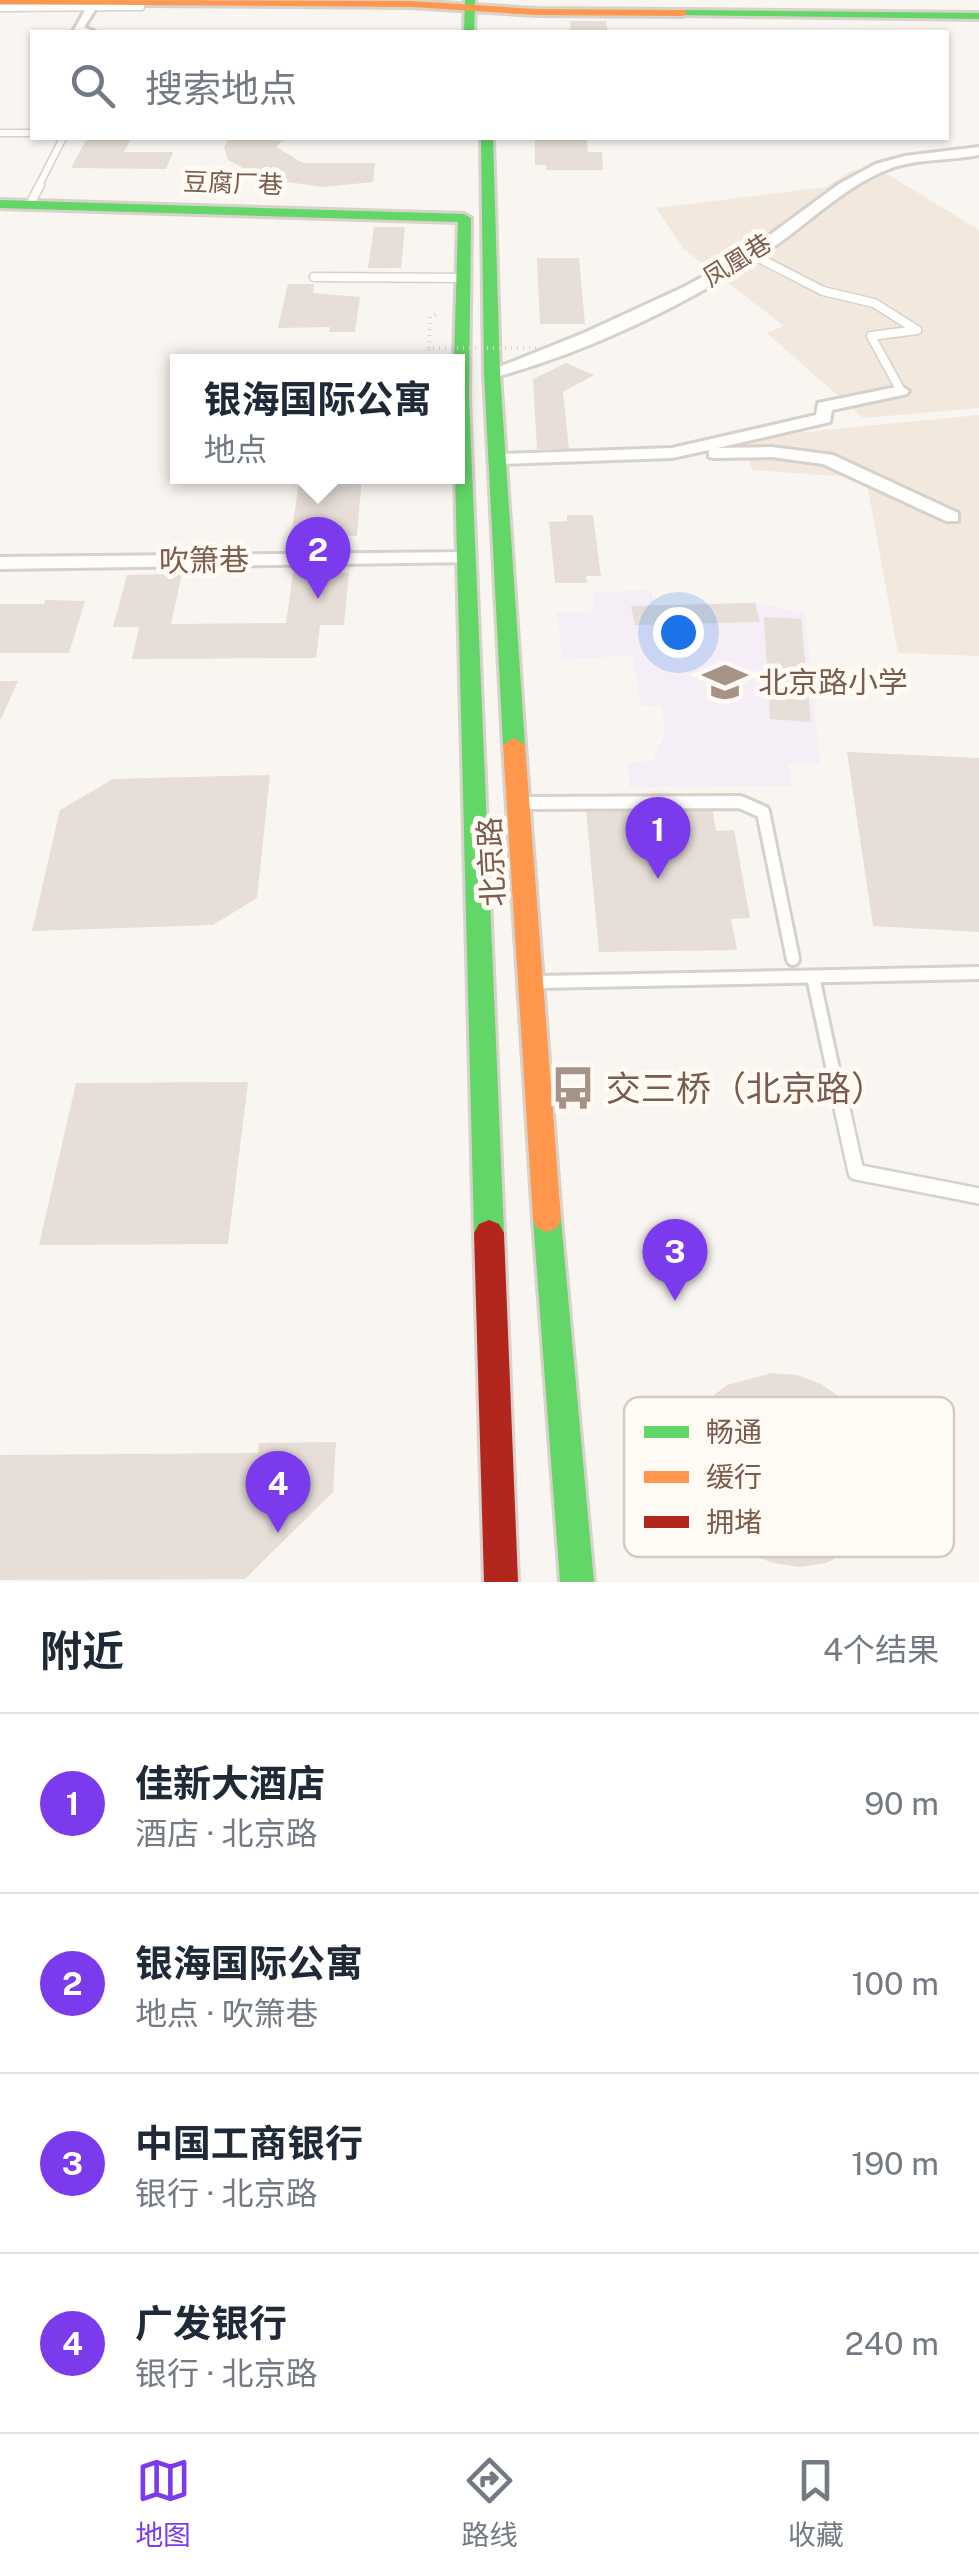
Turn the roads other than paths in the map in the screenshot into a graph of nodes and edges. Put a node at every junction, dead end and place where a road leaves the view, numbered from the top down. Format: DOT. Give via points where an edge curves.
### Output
graph roads {
  1 [pos="329,2"];
  2 [pos="0,4"];
  3 [pos="92,7"];
  4 [pos="477,7"];
  5 [pos="979,13"];
  6 [pos="82,30"];
  7 [pos="0,134"];
  8 [pos="30,134"];
  9 [pos="62,140"];
  10 [pos="466,140"];
  11 [pos="487,140"];
  12 [pos="979,151"];
  13 [pos="0,204"];
  14 [pos="30,204"];
  15 [pos="464,218"];
  16 [pos="752,255"];
  17 [pos="314,277"];
  18 [pos="463,278"];
  19 [pos="462,354"];
  20 [pos="492,374"];
  21 [pos="901,390"];
  22 [pos="672,454"];
  23 [pos="498,459"];
  24 [pos="465,484"];
  25 [pos="952,517"];
  26 [pos="468,558"];
  27 [pos="0,562"];
  28 [pos="518,803"];
  29 [pos="793,959"];
  30 [pos="979,973"];
  31 [pos="813,977"];
  32 [pos="528,982"];
  33 [pos="979,1196"];
  34 [pos="501,1582"];
  35 [pos="578,1582"];
  1 -- 2 [label="main road"];
  1 -- 4 [label="main road"];
  2 -- 3 [label="lane"];
  3 -- 4 [label="lane"];
  3 -- 6 [label="street" via="80,21"];
  4 -- 5 [label="main road"];
  7 -- 8 [label="lane"];
  9 -- 14 [label="lane"];
  10 -- 15 [label="main road, 北京路"];
  11 -- 20 [label="main road, 北京路"];
  12 -- 16 [label="street, 凤凰巷" via="885,165 832,190"];
  13 -- 14 [label="main road, 豆腐厂巷"];
  14 -- 15 [label="main road, 豆腐厂巷"];
  15 -- 18 [label="main road, 北京路"];
  16 -- 20 [label="street, 凤凰巷" via="541,358"];
  16 -- 21 [label="lane" via="823,290 874,304 917,330 871,336"];
  17 -- 18 [label="lane"];
  18 -- 19 [label="main road, 北京路"];
  20 -- 23 [label="main road, 北京路"];
  21 -- 22 [label="street" via="824,407 824,418 801,425"];
  22 -- 23 [label="street"];
  22 -- 25 [label="street" via="772,452 827,459"];
  23 -- 28 [label="main road, 北京路"];
  24 -- 26 [label="main road, 北京路"];
  26 -- 27 [label="street, 吹箫巷"];
  26 -- 34 [label="main road, 北京路"];
  28 -- 29 [label="lane" via="740,802 762,812"];
  28 -- 32 [label="main road, 北京路"];
  30 -- 31 [label="lane"];
  31 -- 32 [label="lane"];
  31 -- 33 [label="lane" via="856,1172"];
  32 -- 35 [label="main road, 北京路"];
}
